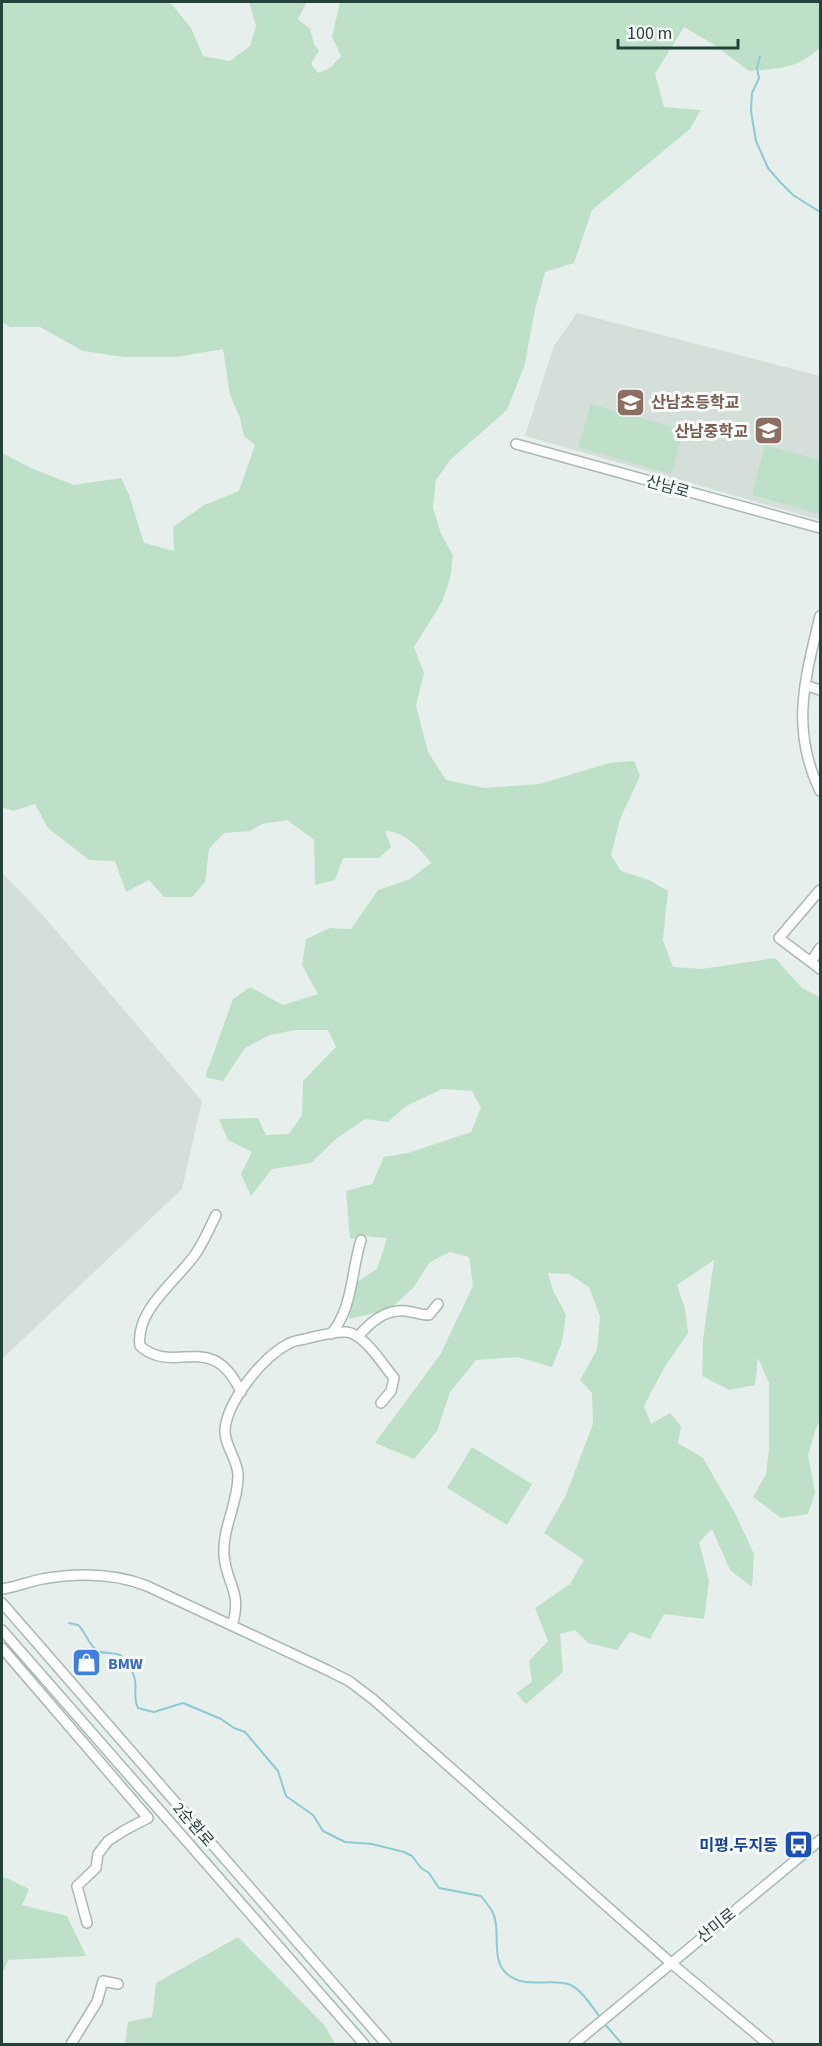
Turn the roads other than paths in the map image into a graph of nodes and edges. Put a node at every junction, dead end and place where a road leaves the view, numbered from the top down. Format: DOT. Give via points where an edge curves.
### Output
graph roads {
  1 [pos="516,444"];
  2 [pos="820,528"];
  3 [pos="820,616"];
  4 [pos="805,686"];
  5 [pos="820,690"];
  6 [pos="820,791"];
  7 [pos="820,890"];
  8 [pos="820,948"];
  9 [pos="811,962"];
  10 [pos="820,969"];
  11 [pos="216,1215"];
  12 [pos="361,1240"];
  13 [pos="438,1304"];
  14 [pos="331,1334"];
  15 [pos="358,1337"];
  16 [pos="241,1392"];
  17 [pos="381,1403"];
  18 [pos="2,1589"];
  19 [pos="2,1603"];
  20 [pos="232,1625"];
  21 [pos="2,1630"];
  22 [pos="2,1648"];
  23 [pos="820,1840"];
  24 [pos="87,1923"];
  25 [pos="671,1963"];
  26 [pos="118,1984"];
  27 [pos="358,2042"];
  28 [pos="71,2044"];
  29 [pos="386,2044"];
  30 [pos="574,2044"];
  31 [pos="768,2044"];
  1 -- 2 [label="street, 산남로"];
  3 -- 4 [label="street"];
  4 -- 5 [label="street"];
  4 -- 6 [label="street" via="802,730 807,759"];
  7 -- 9 [label="street" via="779,938"];
  8 -- 9 [label="street"];
  9 -- 10 [label="street"];
  11 -- 16 [label="street" via="193,1258 155,1300 139,1340 145,1351 160,1355 214,1359 225,1366"];
  12 -- 14 [label="street" via="346,1310"];
  13 -- 15 [label="street" via="429,1315 404,1311 380,1316"];
  14 -- 15 [label="street" via="347,1332"];
  14 -- 16 [label="street" via="290,1342 258,1368"];
  15 -- 17 [label="street" via="394,1378 391,1391"];
  16 -- 20 [label="street" via="224,1432 238,1473 224,1543 237,1600"];
  18 -- 20 [label="street" via="44,1579 114,1577 147,1586"];
  19 -- 29 [label="street, 2순환로"];
  20 -- 25 [label="street" via="361,1690"];
  21 -- 27 [label="street, 2순환로"];
  22 -- 24 [label="street" via="148,1818 108,1841 98,1854 96,1868 77,1886"];
  23 -- 25 [label="street, 산미로"];
  25 -- 30 [label="street, 산미로"];
  25 -- 31 [label="street"];
  26 -- 28 [label="street" via="103,1981 97,2002"];
}
